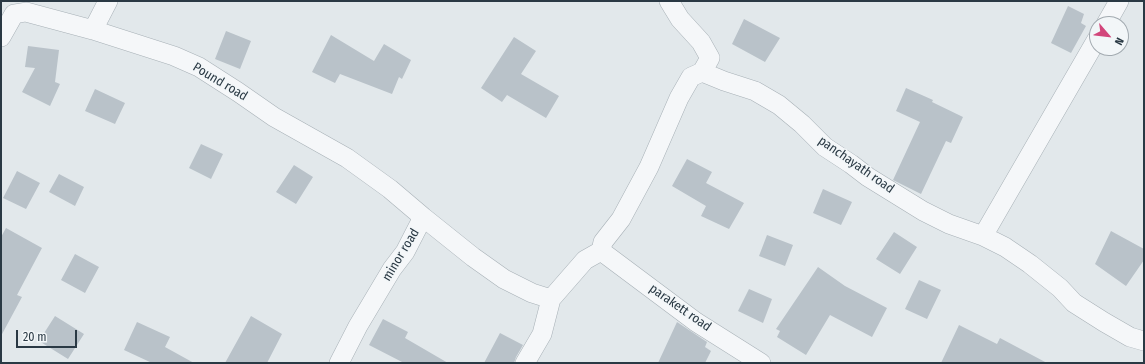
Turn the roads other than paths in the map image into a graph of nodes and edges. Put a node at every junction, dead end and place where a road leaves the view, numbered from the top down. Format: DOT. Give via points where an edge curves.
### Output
graph roads {
  1 [pos="108,1"];
  2 [pos="669,1"];
  3 [pos="1119,1"];
  4 [pos="13,7"];
  5 [pos="1111,16"];
  6 [pos="94,30"];
  7 [pos="1,37"];
  8 [pos="1089,53"];
  9 [pos="702,72"];
  10 [pos="423,217"];
  11 [pos="983,236"];
  12 [pos="601,251"];
  13 [pos="551,299"];
  14 [pos="1144,341"];
  15 [pos="339,363"];
  16 [pos="525,363"];
  17 [pos="761,363"];
  1 -- 6 [label="street"];
  2 -- 9 [label="street" via="680,19 701,42 710,58"];
  3 -- 5 [label="street"];
  4 -- 6 [label="street, Pound road"];
  4 -- 7 [label="street, Pound road"];
  6 -- 10 [label="street, Pound road" via="174,56 199,67 274,117 347,158"];
  8 -- 11 [label="street"];
  9 -- 11 [label="street, panchayath road" via="755,91 779,105 825,148 922,211"];
  9 -- 12 [label="street" via="691,77 649,167 621,219 603,242"];
  10 -- 13 [label="street, minor road" via="504,278 532,293"];
  10 -- 15 [label="street, minor road"];
  11 -- 14 [label="street, panchayath road" via="1030,264 1074,303 1130,337"];
  12 -- 13 [label="street" via="585,260"];
  12 -- 17 [label="street, parakett road" via="696,322"];
  13 -- 16 [label="street" via="542,334"];
}
